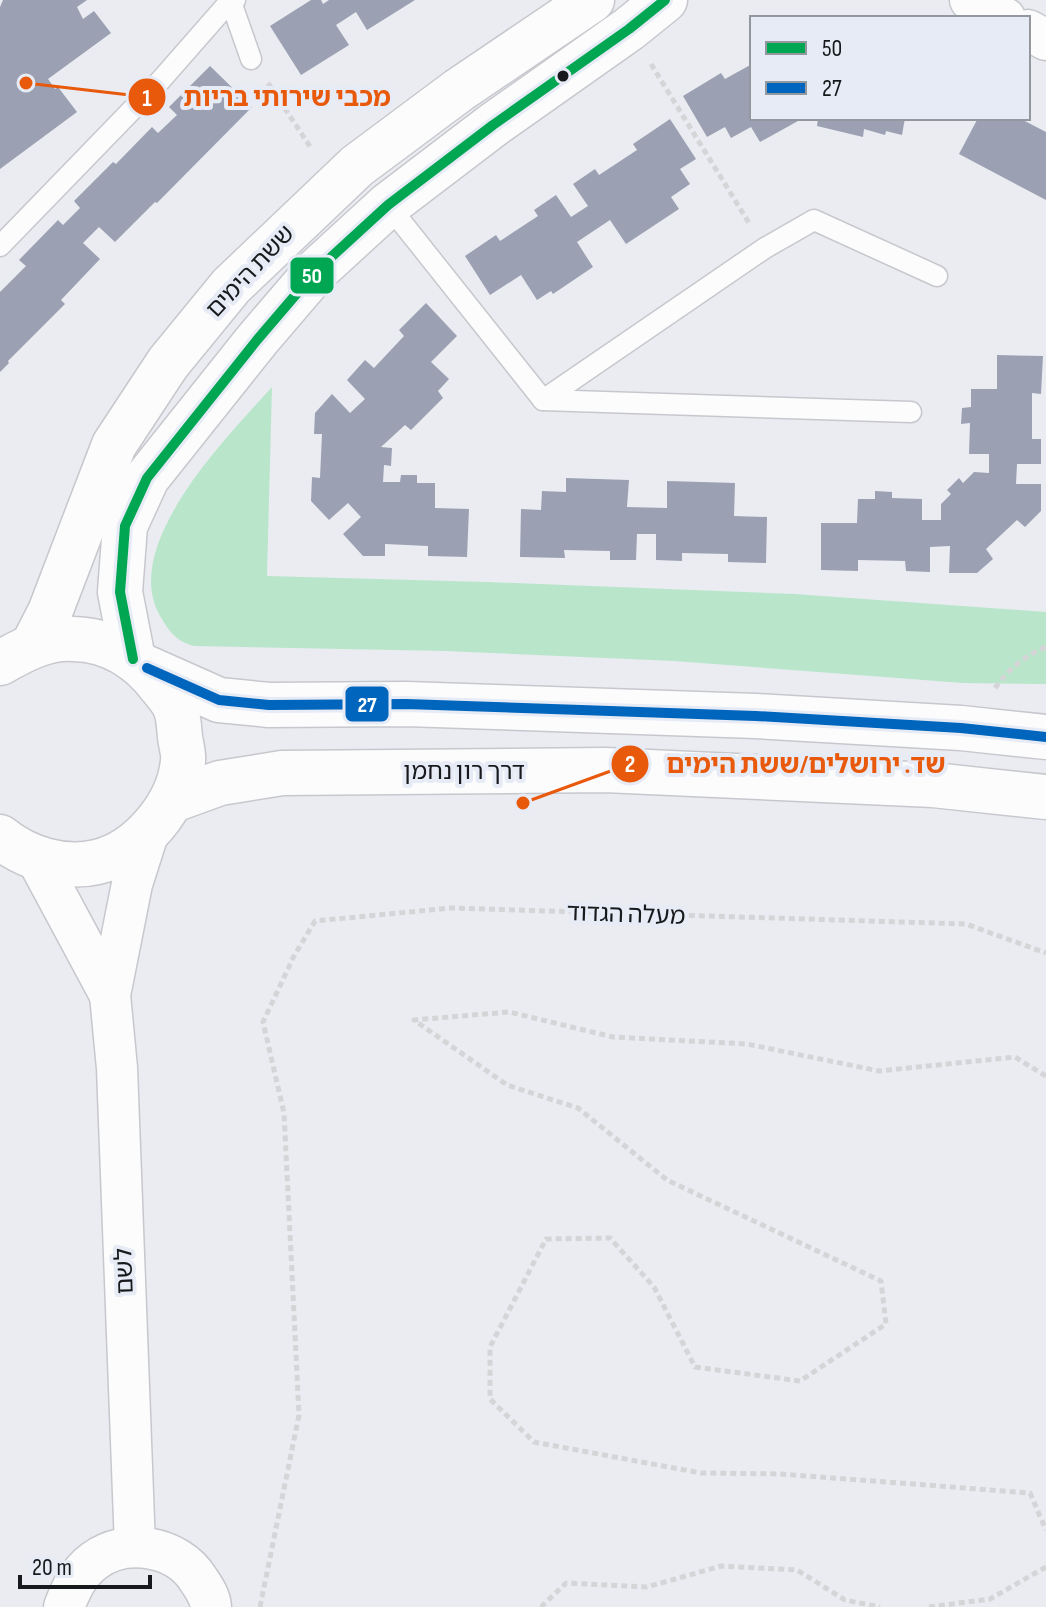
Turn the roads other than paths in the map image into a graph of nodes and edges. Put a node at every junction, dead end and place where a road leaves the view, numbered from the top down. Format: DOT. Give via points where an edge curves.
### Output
graph roads {
  1 [pos="592,0"];
  2 [pos="665,0"];
  3 [pos="970,0"];
  4 [pos="232,1"];
  5 [pos="1001,16"];
  6 [pos="251,59"];
  7 [pos="388,205"];
  8 [pos="0,246"];
  9 [pos="937,276"];
  10 [pos="543,400"];
  11 [pos="911,412"];
  12 [pos="17,654"];
  13 [pos="140,663"];
  14 [pos="1046,737"];
  15 [pos="1046,797"];
  16 [pos="160,817"];
  17 [pos="0,837"];
  18 [pos="37,859"];
  19 [pos="106,988"];
  20 [pos="135,1547"];
  21 [pos="64,1607"];
  22 [pos="211,1607"];
  1 -- 12 [label="main road, ששת הימים" via="357,166 231,286 168,363 114,445 50,612"];
  2 -- 7 [label="main road, ששת הימים"];
  3 -- 5 [label="street"];
  4 -- 6 [label="lane"];
  4 -- 8 [label="lane"];
  7 -- 10 [label="lane"];
  7 -- 13 [label="main road, ששת הימים" via="316,271 147,478 125,526 120,592"];
  9 -- 10 [label="lane" via="814,220"];
  10 -- 11 [label="lane"];
  12 -- 13 [label="main road" via="73,638 111,645"];
  13 -- 14 [label="main road" via="219,700 269,705 406,704 756,716"];
  13 -- 16 [label="main road" via="176,709 184,760"];
  15 -- 16 [label="main road, דרך רון נחמן" via="933,785 605,770 282,773 220,783"];
  16 -- 18 [label="main road, דרך רון נחמן" via="116,854 97,862"];
  16 -- 19 [label="street, לשם" via="132,884"];
  17 -- 18 [label="main road"];
  18 -- 19 [label="street, לשם"];
  19 -- 20 [label="street, לשם" via="117,1068"];
  20 -- 21 [label="street" via="93,1562 72,1584"];
  20 -- 22 [label="street" via="177,1558 193,1571"];
}
